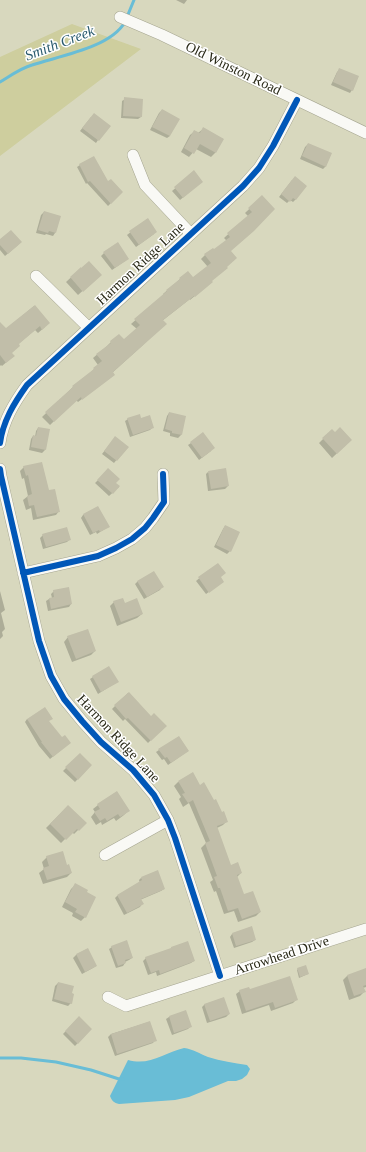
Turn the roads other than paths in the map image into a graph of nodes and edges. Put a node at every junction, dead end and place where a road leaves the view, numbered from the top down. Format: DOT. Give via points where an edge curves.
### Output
graph roads {
  1 [pos="125,19"];
  2 [pos="297,100"];
  3 [pos="366,133"];
  4 [pos="132,155"];
  5 [pos="191,234"];
  6 [pos="36,276"];
  7 [pos="89,328"];
  8 [pos="0,436"];
  9 [pos="0,468"];
  10 [pos="163,474"];
  11 [pos="23,573"];
  12 [pos="168,820"];
  13 [pos="105,855"];
  14 [pos="366,929"];
  15 [pos="220,976"];
  16 [pos="108,997"];
  1 -- 2 [label="street, Old Winston Road"];
  2 -- 3 [label="street, Old Winston Road"];
  2 -- 5 [label="street, Harmon Ridge Lane" via="259,168"];
  4 -- 5 [label="street" via="145,185"];
  5 -- 7 [label="street, Harmon Ridge Lane"];
  6 -- 7 [label="street"];
  7 -- 8 [label="street, Harmon Ridge Lane" via="27,385 10,412"];
  9 -- 11 [label="street, Harmon Ridge Lane"];
  10 -- 11 [label="street" via="164,502 145,528 132,539 98,556"];
  11 -- 12 [label="street, Harmon Ridge Lane" via="39,641 64,699 101,742 133,770 154,795"];
  12 -- 13 [label="street"];
  12 -- 15 [label="street, Harmon Ridge Lane"];
  14 -- 15 [label="street, Arrowhead Drive"];
  15 -- 16 [label="street, Arrowhead Drive" via="126,1006"];
}
